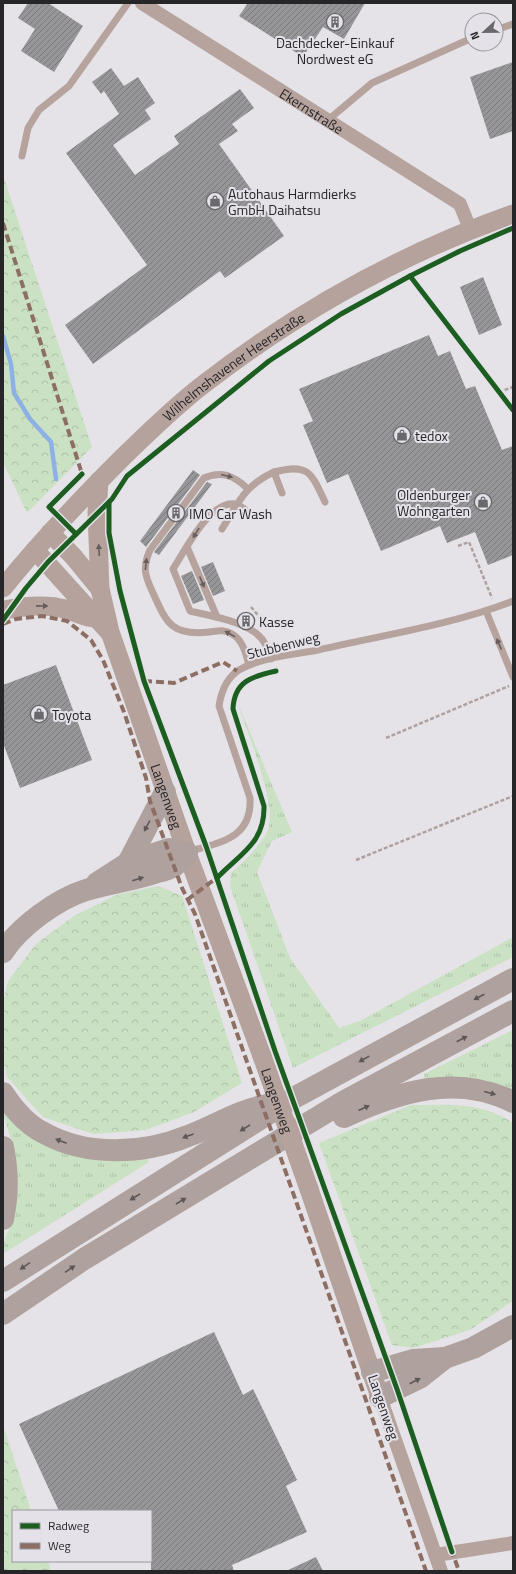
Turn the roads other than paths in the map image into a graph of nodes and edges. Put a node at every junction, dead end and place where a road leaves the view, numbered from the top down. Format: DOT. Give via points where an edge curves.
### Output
graph roads {
  1 [pos="128,3"];
  2 [pos="142,3"];
  3 [pos="464,42"];
  4 [pos="328,120"];
  5 [pos="22,156"];
  6 [pos="513,214"];
  7 [pos="470,229"];
  8 [pos="274,472"];
  9 [pos="99,480"];
  10 [pos="247,488"];
  11 [pos="282,493"];
  12 [pos="325,502"];
  13 [pos="237,504"];
  14 [pos="249,513"];
  15 [pos="222,529"];
  16 [pos="50,533"];
  17 [pos="187,547"];
  18 [pos="35,550"];
  19 [pos="3,588"];
  20 [pos="100,589"];
  21 [pos="513,601"];
  22 [pos="3,610"];
  23 [pos="486,612"];
  24 [pos="217,617"];
  25 [pos="97,618"];
  26 [pos="110,632"];
  27 [pos="271,659"];
  28 [pos="249,665"];
  29 [pos="513,677"];
  30 [pos="165,792"];
  31 [pos="187,853"];
  32 [pos="128,863"];
  33 [pos="86,890"];
  34 [pos="3,952"];
  35 [pos="513,979"];
  36 [pos="513,1011"];
  37 [pos="3,1093"];
  38 [pos="290,1100"];
  39 [pos="513,1102"];
  40 [pos="277,1143"];
  41 [pos="3,1147"];
  42 [pos="3,1219"];
  43 [pos="3,1281"];
  44 [pos="3,1314"];
  45 [pos="513,1326"];
  46 [pos="445,1358"];
  47 [pos="372,1372"];
  48 [pos="380,1397"];
  49 [pos="513,1544"];
  50 [pos="436,1555"];
  51 [pos="441,1571"];
  1 -- 5 [label="lane" via="69,86 39,110 28,128"];
  2 -- 4 [label="street, Ekernstraße"];
  3 -- 4 [label="lane" via="372,83"];
  4 -- 7 [label="street, Ekernstraße" via="460,204"];
  6 -- 7 [label="street, Wilhelmshavener Heerstraße"];
  7 -- 9 [label="street, Wilhelmshavener Heerstraße" via="394,264 263,341 203,385"];
  8 -- 10 [label="lane"];
  8 -- 11 [label="lane"];
  8 -- 12 [label="lane" via="291,467 305,470 315,479"];
  9 -- 16 [label="street, Wilhelmshavener Heerstraße"];
  20 -- 9 [label="street, Langenweg, one-way" via="97,512"];
  10 -- 13 [label="lane"];
  28 -- 10 [label="lane, one-way" via="242,643 225,630 195,633 183,631 169,623 146,577 145,562 150,550 204,478 214,474 226,474 237,478"];
  13 -- 14 [label="lane"];
  13 -- 15 [label="lane"];
  13 -- 17 [label="lane, one-way" via="226,504 218,508 201,524"];
  16 -- 18 [label="street, Wilhelmshavener Heerstraße"];
  16 -- 20 [label="street, Langenweg"];
  17 -- 24 [label="lane, one-way"];
  17 -- 24 [label="lane" via="173,569 190,611"];
  18 -- 19 [label="street, Wilhelmshavener Heerstraße"];
  18 -- 25 [label="street, Langenweg"];
  20 -- 26 [label="street, Langenweg"];
  21 -- 23 [label="lane, Stubbenweg"];
  22 -- 25 [label="street, one-way" via="42,605 64,609 86,618"];
  23 -- 27 [label="lane, Stubbenweg"];
  29 -- 23 [label="lane, one-way"];
  24 -- 27 [label="lane" via="257,634 264,642"];
  25 -- 26 [label="street, Langenweg"];
  26 -- 30 [label="street, Langenweg"];
  27 -- 28 [label="lane, Stubbenweg"];
  28 -- 31 [label="lane, Stubbenweg" via="237,671 227,682 221,693 219,706 250,798 251,810 245,827 230,838"];
  30 -- 31 [label="street, Langenweg"];
  30 -- 32 [label="highway, one-way"];
  31 -- 32 [label="highway" via="169,849"];
  33 -- 31 [label="highway, one-way" via="133,880 175,866"];
  31 -- 47 [label="street, Langenweg, bridge" via="262,1056"];
  32 -- 33 [label="highway"];
  33 -- 34 [label="highway" via="30,922"];
  35 -- 38 [label="highway, one-way"];
  40 -- 36 [label="highway, one-way" via="343,1102"];
  38 -- 37 [label="highway, one-way" via="253,1107 188,1137 145,1149 107,1150 62,1142 42,1133 25,1119"];
  38 -- 43 [label="highway, one-way"];
  40 -- 39 [label="highway, one-way" via="302,1140 341,1118 391,1096 418,1090 467,1087 495,1094"];
  44 -- 40 [label="highway, one-way" via="84,1259"];
  41 -- 42 [label="highway" via="8,1173"];
  45 -- 46 [label="highway" via="473,1348"];
  46 -- 47 [label="highway" via="413,1360"];
  48 -- 46 [label="highway, one-way" via="421,1378"];
  47 -- 48 [label="street, Langenweg"];
  48 -- 50 [label="street, Langenweg"];
  49 -- 50 [label="street"];
  50 -- 51 [label="street, Langenweg"];
}
